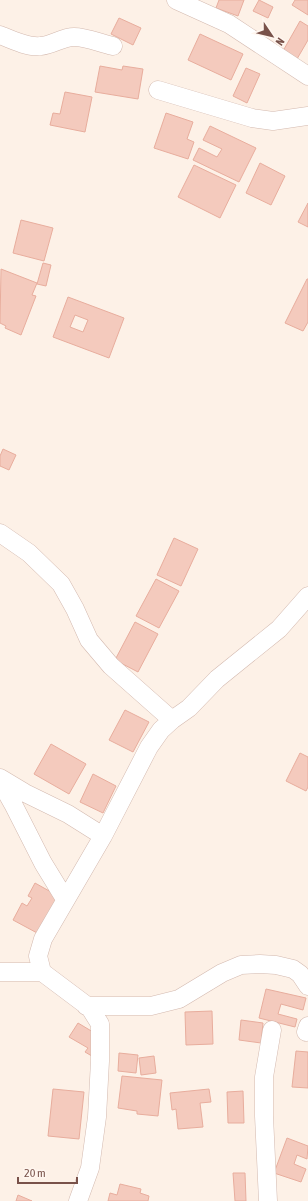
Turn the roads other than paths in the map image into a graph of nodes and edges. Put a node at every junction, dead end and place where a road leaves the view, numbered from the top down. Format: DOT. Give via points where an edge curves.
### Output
graph roads {
  1 [pos="176,0"];
  2 [pos="0,35"];
  3 [pos="112,46"];
  4 [pos="308,76"];
  5 [pos="158,90"];
  6 [pos="308,116"];
  7 [pos="0,534"];
  8 [pos="308,596"];
  9 [pos="172,720"];
  10 [pos="0,780"];
  11 [pos="103,836"];
  12 [pos="65,899"];
  13 [pos="0,972"];
  14 [pos="42,972"];
  15 [pos="308,986"];
  16 [pos="86,1006"];
  17 [pos="272,1030"];
  18 [pos="78,1201"];
  19 [pos="268,1201"];
  1 -- 4 [label="street" via="229,24"];
  2 -- 3 [label="street" via="37,46 75,37"];
  5 -- 6 [label="street" via="252,118 273,121"];
  7 -- 9 [label="street" via="28,553 62,584 89,640 111,666"];
  8 -- 9 [label="street" via="279,629 217,679 189,708"];
  9 -- 11 [label="street" via="161,730 150,747"];
  10 -- 11 [label="street" via="68,814"];
  10 -- 12 [label="street" via="43,863"];
  11 -- 12 [label="street"];
  12 -- 14 [label="street" via="43,939 38,956"];
  13 -- 14 [label="street"];
  14 -- 16 [label="street"];
  15 -- 16 [label="street" via="293,969 276,965 241,965 222,973 179,999 151,1006"];
  16 -- 18 [label="street" via="100,1024 100,1061 97,1117 90,1168"];
  17 -- 19 [label="street" via="264,1077"];
}
